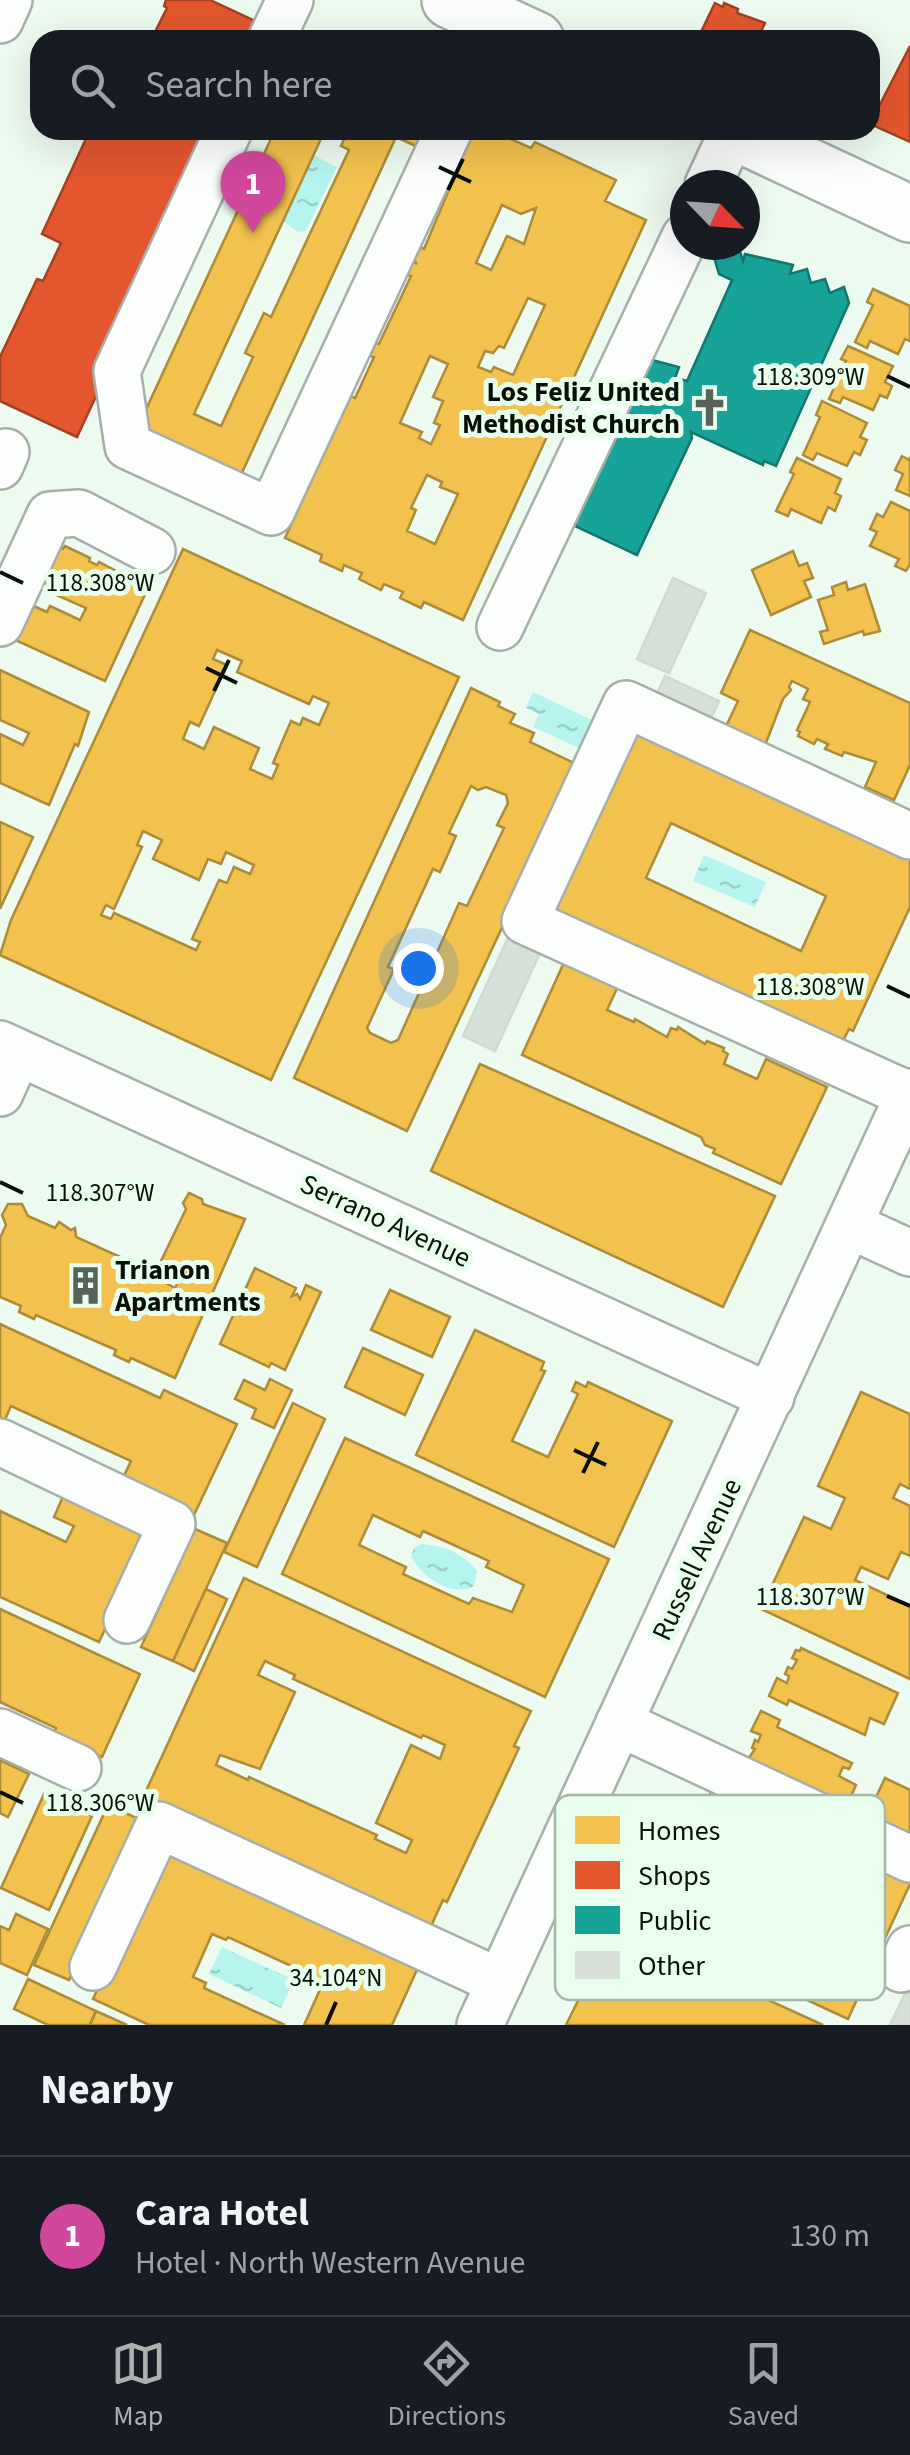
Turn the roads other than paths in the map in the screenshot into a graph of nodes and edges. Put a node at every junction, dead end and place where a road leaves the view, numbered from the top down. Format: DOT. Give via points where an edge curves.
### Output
graph roads {
  1 [pos="10,0"];
  2 [pos="290,0"];
  3 [pos="450,0"];
  4 [pos="0,20"];
  5 [pos="276,30"];
  6 [pos="502,30"];
  7 [pos="224,140"];
  8 [pos="444,140"];
  9 [pos="728,140"];
  10 [pos="753,140"];
  11 [pos="715,170"];
  12 [pos="910,214"];
  13 [pos="674,260"];
  14 [pos="152,550"];
  15 [pos="0,624"];
  16 [pos="500,627"];
  17 [pos="910,836"];
  18 [pos="9,1048"];
  19 [pos="0,1094"];
  20 [pos="909,1094"];
  21 [pos="849,1225"];
  22 [pos="910,1253"];
  23 [pos="771,1396"];
  24 [pos="0,1442"];
  25 [pos="128,1620"];
  26 [pos="620,1724"];
  27 [pos="0,1732"];
  28 [pos="78,1768"];
  29 [pos="587,1795"];
  30 [pos="773,1795"];
  31 [pos="885,1847"];
  32 [pos="910,1859"];
  33 [pos="555,1864"];
  34 [pos="93,1967"];
  35 [pos="500,1982"];
  36 [pos="480,2025"];
  1 -- 4 [label="street"];
  2 -- 5 [label="street"];
  3 -- 6 [label="main road"];
  7 -- 8 [label="street" via="118,371 128,446 270,512"];
  9 -- 11 [label="street"];
  10 -- 12 [label="main road"];
  13 -- 16 [label="street"];
  14 -- 15 [label="street" via="79,513 50,515"];
  17 -- 20 [label="street" via="626,704 525,921"];
  18 -- 19 [label="street"];
  18 -- 23 [label="street, Serrano Avenue"];
  20 -- 21 [label="street, Russell Avenue"];
  21 -- 22 [label="street"];
  21 -- 23 [label="street, Russell Avenue"];
  23 -- 26 [label="street, Russell Avenue"];
  24 -- 25 [label="street" via="172,1524"];
  26 -- 29 [label="street, Russell Avenue"];
  26 -- 30 [label="street"];
  27 -- 28 [label="street"];
  31 -- 32 [label="street"];
  33 -- 35 [label="street, Russell Avenue"];
  34 -- 35 [label="street" via="158,1825"];
  35 -- 36 [label="street, Russell Avenue"];
}
